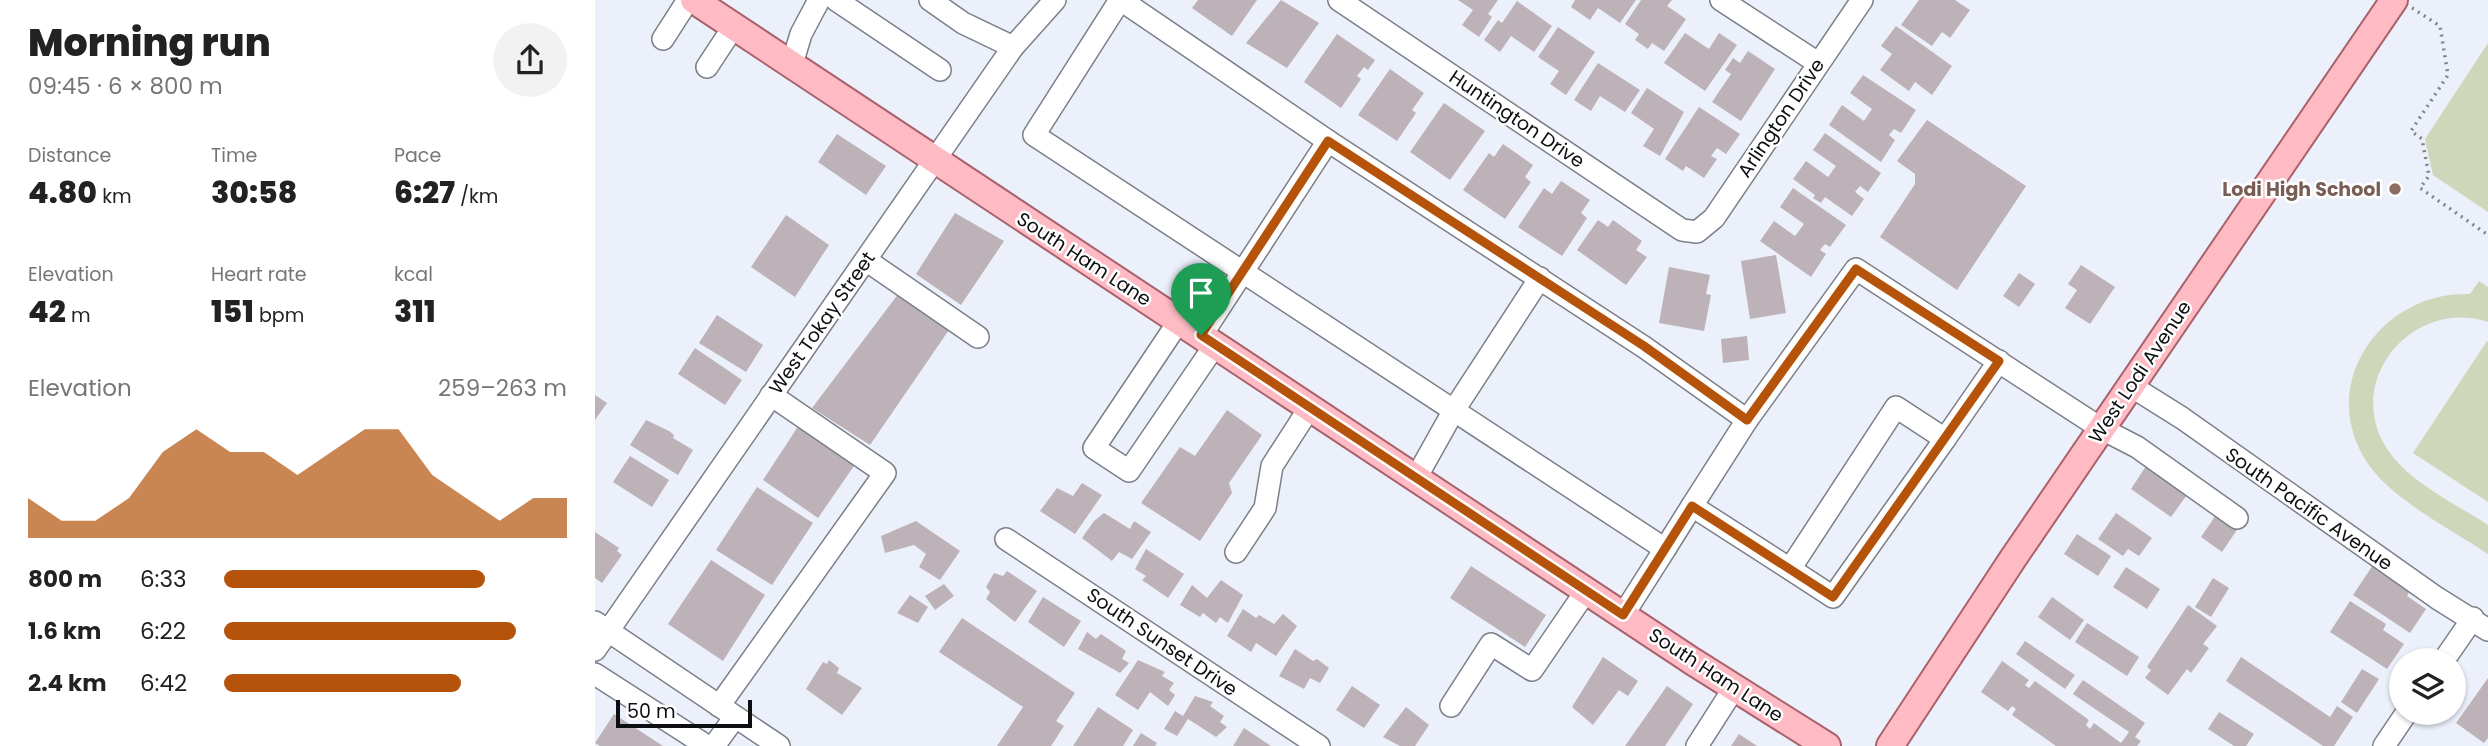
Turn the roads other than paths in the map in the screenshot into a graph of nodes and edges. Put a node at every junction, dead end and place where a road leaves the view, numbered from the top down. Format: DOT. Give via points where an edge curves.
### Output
graph roads {
  1 [pos="688,0"];
  2 [pos="836,0"];
  3 [pos="930,0"];
  4 [pos="1055,0"];
  5 [pos="1121,0"];
  6 [pos="1339,0"];
  7 [pos="1721,0"];
  8 [pos="1862,0"];
  9 [pos="817,3"];
  10 [pos="2401,3"];
  11 [pos="717,10"];
  12 [pos="663,39"];
  13 [pos="1013,47"];
  14 [pos="1818,63"];
  15 [pos="792,64"];
  16 [pos="707,67"];
  17 [pos="940,70"];
  18 [pos="1328,141"];
  19 [pos="935,158"];
  20 [pos="1697,232"];
  21 [pos="866,260"];
  22 [pos="1243,271"];
  23 [pos="1540,278"];
  24 [pos="1178,321"];
  25 [pos="978,337"];
  26 [pos="1208,340"];
  27 [pos="1999,361"];
  28 [pos="2131,386"];
  29 [pos="771,395"];
  30 [pos="1310,407"];
  31 [pos="1454,411"];
  32 [pos="1747,420"];
  33 [pos="2102,429"];
  34 [pos="1945,439"];
  35 [pos="1416,478"];
  36 [pos="1692,506"];
  37 [pos="2237,518"];
  38 [pos="1006,539"];
  39 [pos="1665,549"];
  40 [pos="1236,552"];
  41 [pos="1790,569"];
  42 [pos="1586,591"];
  43 [pos="1623,615"];
  44 [pos="2480,624"];
  45 [pos="601,626"];
  46 [pos="2456,648"];
  47 [pos="595,650"];
  48 [pos="595,674"];
  49 [pos="1734,688"];
  50 [pos="1451,706"];
  51 [pos="727,711"];
  52 [pos="2398,725"];
  53 [pos="707,746"];
  54 [pos="714,746"];
  55 [pos="779,746"];
  56 [pos="1319,746"];
  57 [pos="1697,746"];
  58 [pos="1827,746"];
  59 [pos="1890,746"];
  60 [pos="2384,746"];
  1 -- 12 [label="street"];
  2 -- 17 [label="street"];
  3 -- 13 [label="street" via="963,23"];
  4 -- 13 [label="street, West Tokay Street"];
  5 -- 18 [label="street"];
  5 -- 22 [label="street" via="1034,135"];
  6 -- 20 [label="street, Huntington Drive" via="1682,230"];
  7 -- 14 [label="street"];
  8 -- 14 [label="street, Arlington Drive"];
  9 -- 15 [label="street"];
  10 -- 28 [label="main road, West Lodi Avenue"];
  11 -- 15 [label="main road, South Ham Lane"];
  11 -- 16 [label="street"];
  13 -- 19 [label="street, West Tokay Street"];
  14 -- 20 [label="street, Arlington Drive" via="1714,218"];
  15 -- 19 [label="main road, South Ham Lane"];
  18 -- 22 [label="street"];
  18 -- 23 [label="street"];
  19 -- 21 [label="street, West Tokay Street"];
  19 -- 24 [label="main road, South Ham Lane"];
  21 -- 25 [label="street"];
  21 -- 29 [label="street, West Tokay Street"];
  22 -- 26 [label="street"];
  22 -- 31 [label="street"];
  23 -- 31 [label="street"];
  23 -- 32 [label="street"];
  24 -- 26 [label="main road, South Ham Lane"];
  24 -- 26 [label="street" via="1094,448 1129,471"];
  26 -- 30 [label="main road, South Ham Lane"];
  27 -- 32 [label="street" via="1856,269"];
  27 -- 33 [label="street"];
  27 -- 34 [label="street"];
  28 -- 33 [label="main road, West Lodi Avenue"];
  28 -- 44 [label="street, South Pacific Avenue"];
  29 -- 45 [label="street, West Tokay Street"];
  29 -- 51 [label="street" via="885,473"];
  30 -- 35 [label="main road, South Ham Lane"];
  30 -- 40 [label="street" via="1272,466 1265,508"];
  31 -- 35 [label="street"];
  31 -- 39 [label="street"];
  32 -- 36 [label="street"];
  33 -- 37 [label="street" via="2137,447"];
  33 -- 59 [label="main road, West Lodi Avenue"];
  34 -- 41 [label="street" via="1833,597"];
  34 -- 41 [label="street" via="1896,407"];
  35 -- 42 [label="main road, South Ham Lane"];
  36 -- 39 [label="street"];
  36 -- 41 [label="street"];
  38 -- 56 [label="street, South Sunset Drive"];
  39 -- 43 [label="street"];
  42 -- 43 [label="main road, South Ham Lane"];
  42 -- 50 [label="street" via="1532,670 1491,644"];
  43 -- 49 [label="main road, South Ham Lane"];
  44 -- 46 [label="street"];
  45 -- 47 [label="street, West Tokay Street"];
  45 -- 51 [label="street"];
  48 -- 53 [label="street"];
  49 -- 57 [label="street"];
  49 -- 58 [label="main road, South Ham Lane"];
  51 -- 54 [label="street"];
  51 -- 55 [label="street"];
  52 -- 60 [label="street"];
}
